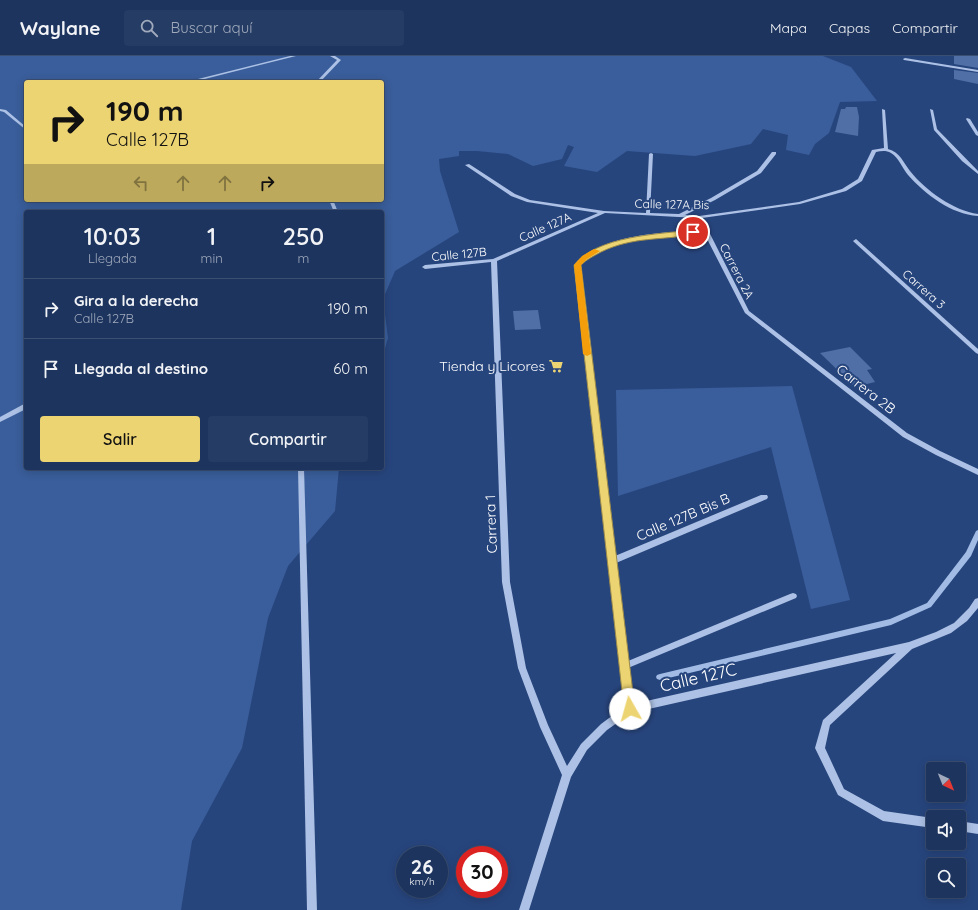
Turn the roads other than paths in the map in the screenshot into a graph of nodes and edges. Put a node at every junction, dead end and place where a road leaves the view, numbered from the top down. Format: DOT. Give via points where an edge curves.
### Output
graph roads {
  1 [pos="294,56"];
  2 [pos="332,56"];
  3 [pos="905,59"];
  4 [pos="978,71"];
  5 [pos="196,80"];
  6 [pos="320,80"];
  7 [pos="0,110"];
  8 [pos="883,110"];
  9 [pos="931,110"];
  10 [pos="968,119"];
  11 [pos="24,127"];
  12 [pos="978,134"];
  13 [pos="886,150"];
  14 [pos="774,153"];
  15 [pos="651,154"];
  16 [pos="467,165"];
  17 [pos="978,173"];
  18 [pos="604,212"];
  19 [pos="648,214"];
  20 [pos="680,215"];
  21 [pos="976,215"];
  22 [pos="699,217"];
  23 [pos="706,231"];
  24 [pos="856,241"];
  25 [pos="494,260"];
  26 [pos="425,267"];
  27 [pos="747,312"];
  28 [pos="978,352"];
  29 [pos="24,407"];
  30 [pos="0,420"];
  31 [pos="301,470"];
  32 [pos="978,472"];
  33 [pos="764,497"];
  34 [pos="612,561"];
  35 [pos="793,596"];
  36 [pos="978,601"];
  37 [pos="909,646"];
  38 [pos="624,666"];
  39 [pos="630,709"];
  40 [pos="567,776"];
  41 [pos="926,822"];
  42 [pos="966,827"];
  43 [pos="978,829"];
  44 [pos="312,910"];
  45 [pos="524,910"];
  1 -- 5 [label="street"];
  2 -- 6 [label="street" via="339,60"];
  3 -- 4 [label="street"];
  7 -- 11 [label="street" via="5,111"];
  8 -- 13 [label="street"];
  9 -- 17 [label="street" via="935,129"];
  10 -- 12 [label="street"];
  13 -- 21 [label="street" via="899,158 906,170 922,186 958,211"];
  13 -- 22 [label="street, Calle 127A Bis" via="874,151 860,180 844,190 800,203"];
  14 -- 20 [label="street" via="759,172 713,200"];
  15 -- 19 [label="street"];
  16 -- 18 [label="street, Calle 127A Bis" via="513,195 529,201"];
  18 -- 19 [label="street, Calle 127A Bis"];
  18 -- 25 [label="street, Calle 127A"];
  19 -- 20 [label="street, Calle 127A Bis"];
  20 -- 22 [label="street, Calle 127A Bis"];
  22 -- 23 [label="street, Carrera 2A"];
  23 -- 27 [label="street, Carrera 2A"];
  23 -- 34 [label="street" via="615,243 584,258 577,265"];
  24 -- 28 [label="street, Carrera 3"];
  25 -- 26 [label="street, Calle 127B"];
  25 -- 40 [label="street, Carrera 1" via="506,582 522,668 544,728"];
  27 -- 32 [label="street, Carrera 2B" via="905,435"];
  29 -- 30 [label="street"];
  31 -- 44 [label="street"];
  33 -- 34 [label="street, Calle 127B Bis B"];
  34 -- 38 [label="street"];
  35 -- 38 [label="street"];
  36 -- 37 [label="street, Calle 127C" via="973,610 951,630"];
  37 -- 39 [label="street, Calle 127C"];
  37 -- 41 [label="street, Calle 127C" via="826,723 820,748 841,792 883,816"];
  38 -- 39 [label="street"];
  39 -- 40 [label="street, Calle 127C" via="604,727 584,747"];
  40 -- 45 [label="street, Calle 127C"];
  42 -- 43 [label="street"];
}
